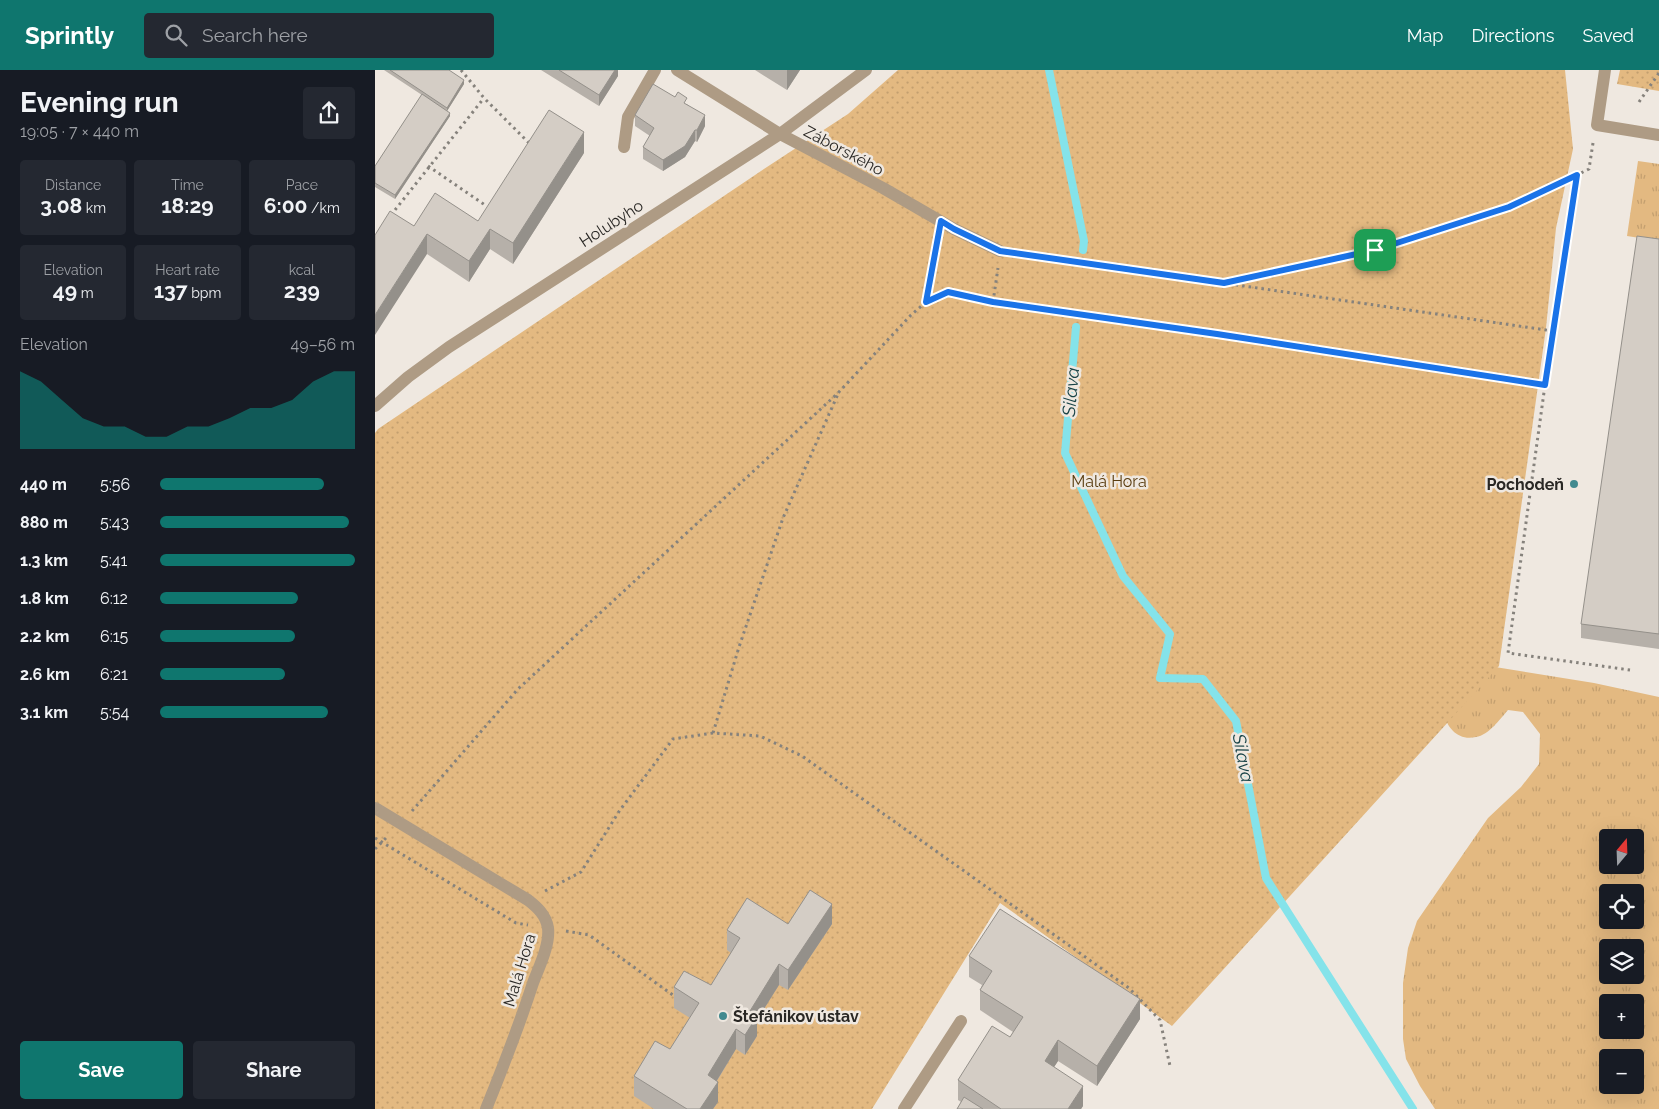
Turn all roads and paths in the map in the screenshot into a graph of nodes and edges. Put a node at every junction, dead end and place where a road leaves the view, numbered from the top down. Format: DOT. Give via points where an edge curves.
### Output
graph roads {
  1 [pos="461,70"];
  2 [pos="655,70"];
  3 [pos="677,70"];
  4 [pos="867,70"];
  5 [pos="1605,70"];
  6 [pos="1659,73"];
  7 [pos="484,98"];
  8 [pos="1639,102"];
  9 [pos="1597,125"];
  10 [pos="780,134"];
  11 [pos="1659,135"];
  12 [pos="529,143"];
  13 [pos="623,147"];
  14 [pos="429,166"];
  15 [pos="1577,175"];
  16 [pos="485,205"];
  17 [pos="941,221"];
  18 [pos="386,222"];
  19 [pos="1000,251"];
  20 [pos="1224,283"];
  21 [pos="926,302"];
  22 [pos="993,302"];
  23 [pos="1553,331"];
  24 [pos="1545,385"];
  25 [pos="838,393"];
  26 [pos="375,406"];
  27 [pos="1630,670"];
  28 [pos="713,733"];
  29 [pos="375,808"];
  30 [pos="400,824"];
  31 [pos="375,838"];
  32 [pos="382,842"];
  33 [pos="375,849"];
  34 [pos="528,900"];
  35 [pos="548,928"];
  36 [pos="680,999"];
  37 [pos="961,1021"];
  38 [pos="1169,1066"];
  39 [pos="486,1109"];
  40 [pos="904,1109"];
  1 -- 7 [label="path"];
  2 -- 13 [label="street" via="628,117"];
  3 -- 10 [label="street, Záborského"];
  4 -- 10 [label="street, Holubyho"];
  5 -- 9 [label="street"];
  6 -- 8 [label="path"];
  7 -- 12 [label="path"];
  7 -- 14 [label="path"];
  9 -- 11 [label="street"];
  9 -- 15 [label="path" via="1589,169"];
  10 -- 17 [label="street, Záborského"];
  10 -- 26 [label="street, Holubyho" via="449,346"];
  14 -- 16 [label="path"];
  14 -- 18 [label="path"];
  15 -- 20 [label="path" via="1509,207 1375,250"];
  15 -- 23 [label="path"];
  17 -- 19 [label="street, Záborského"];
  17 -- 21 [label="path"];
  19 -- 20 [label="path"];
  19 -- 22 [label="path"];
  20 -- 23 [label="path"];
  21 -- 22 [label="path" via="948,292"];
  21 -- 25 [label="path"];
  22 -- 24 [label="path"];
  23 -- 24 [label="path"];
  24 -- 27 [label="path" via="1508,653"];
  25 -- 28 [label="path" via="783,518"];
  25 -- 30 [label="path" via="518,688"];
  28 -- 34 [label="path" via="673,739 620,810 581,872"];
  28 -- 38 [label="path" via="759,736 802,756 1129,988 1160,1020"];
  29 -- 30 [label="street, Malá Hora"];
  30 -- 32 [label="path"];
  30 -- 34 [label="street, Malá Hora"];
  31 -- 32 [label="path"];
  32 -- 33 [label="path"];
  32 -- 35 [label="path" via="516,923"];
  34 -- 35 [label="street, Malá Hora" via="538,908"];
  35 -- 36 [label="path" via="589,935"];
  35 -- 39 [label="street, Malá Hora" via="544,953"];
  37 -- 40 [label="street"];
}
